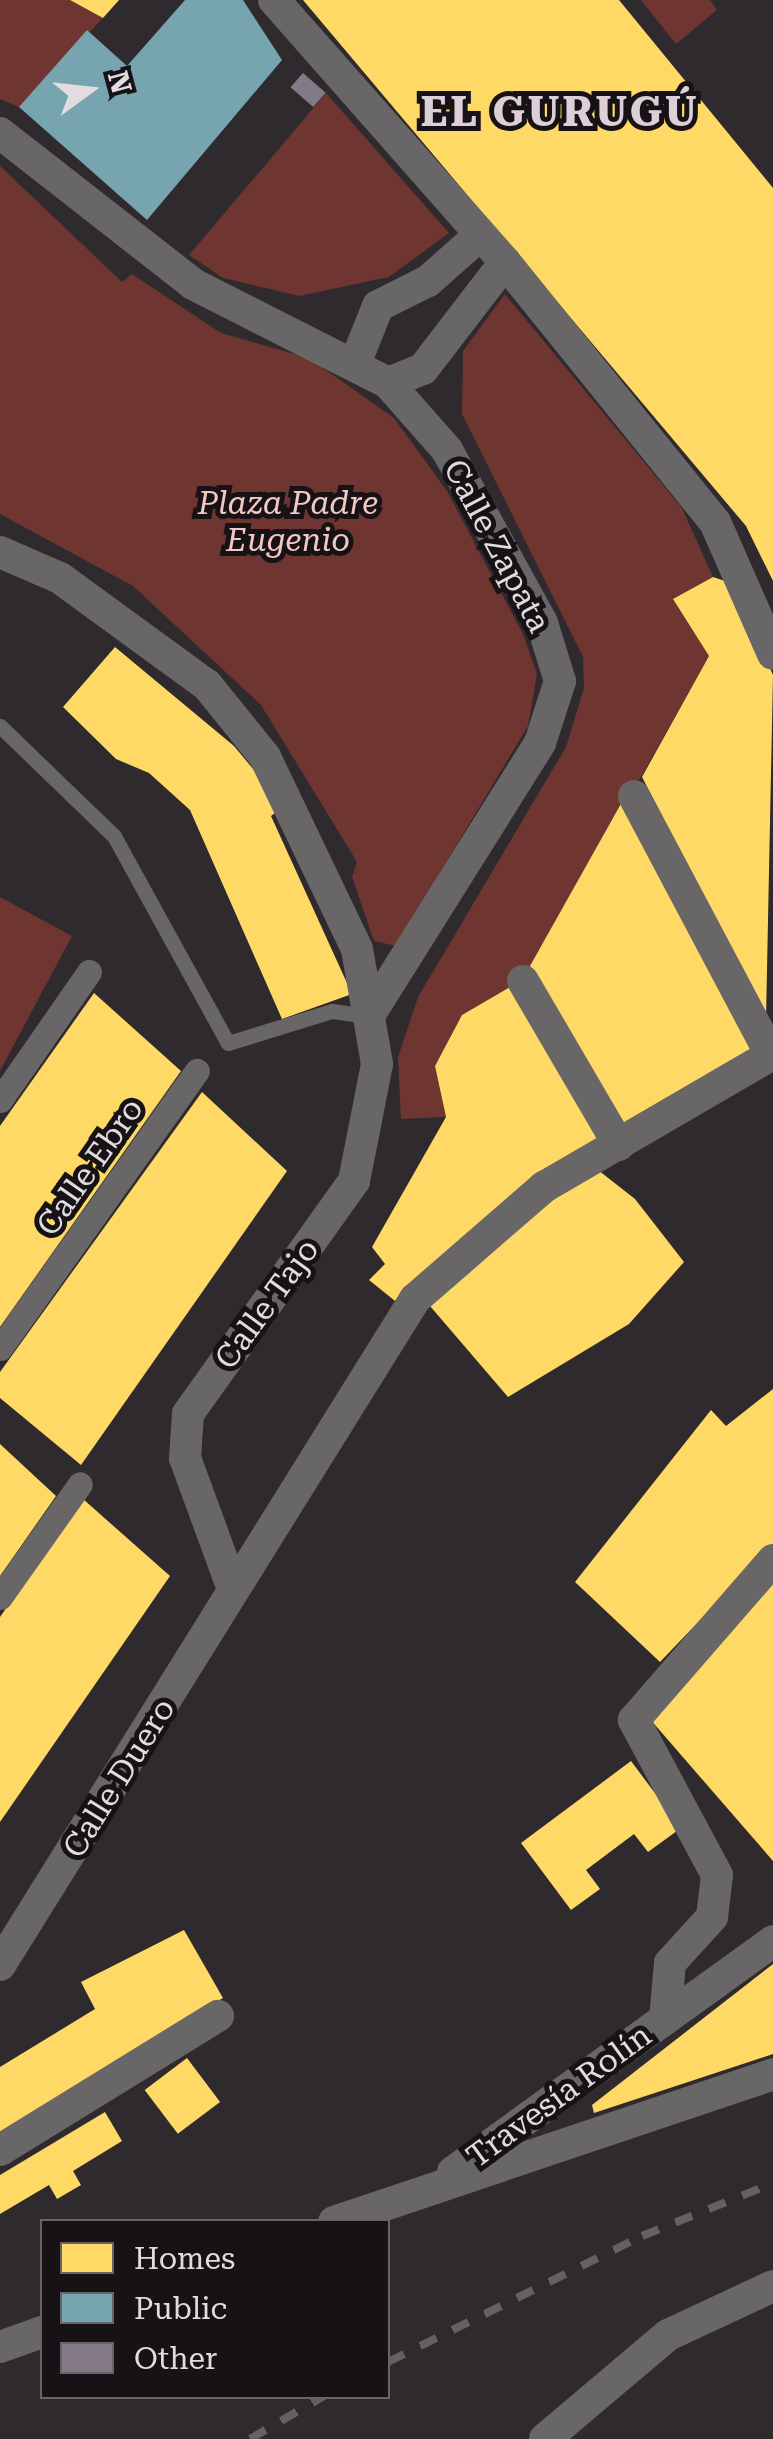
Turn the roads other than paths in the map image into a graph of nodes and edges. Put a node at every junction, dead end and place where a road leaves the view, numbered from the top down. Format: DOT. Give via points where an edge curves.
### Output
graph roads {
  1 [pos="274,0"];
  2 [pos="0,134"];
  3 [pos="480,235"];
  4 [pos="505,262"];
  5 [pos="356,361"];
  6 [pos="388,383"];
  7 [pos="0,552"];
  8 [pos="773,654"];
  9 [pos="0,726"];
  10 [pos="634,796"];
  11 [pos="89,972"];
  12 [pos="523,982"];
  13 [pos="369,1016"];
  14 [pos="766,1030"];
  15 [pos="198,1071"];
  16 [pos="0,1100"];
  17 [pos="619,1145"];
  18 [pos="0,1348"];
  19 [pos="80,1484"];
  20 [pos="773,1560"];
  21 [pos="233,1589"];
  22 [pos="0,1597"];
  23 [pos="773,1941"];
  24 [pos="0,1965"];
  25 [pos="218,2016"];
  26 [pos="665,2019"];
  27 [pos="773,2074"];
  28 [pos="0,2150"];
  29 [pos="441,2180"];
  30 [pos="342,2219"];
  31 [pos="773,2286"];
  32 [pos="40,2333"];
  33 [pos="0,2347"];
  34 [pos="546,2439"];
  1 -- 3 [label="street"];
  2 -- 5 [label="street, Calle Zapata" via="193,284"];
  3 -- 4 [label="street"];
  3 -- 5 [label="street" via="428,281 378,306"];
  4 -- 6 [label="street" via="434,358"];
  4 -- 8 [label="street" via="716,522"];
  5 -- 6 [label="street, Calle Zapata"];
  6 -- 13 [label="street, Calle Zapata" via="447,450 542,623 560,681 540,743"];
  7 -- 13 [label="street, Calle Tajo" via="60,578 207,685 265,757 332,884"];
  9 -- 13 [label="lane" via="114,836 228,1043 332,1011"];
  10 -- 14 [label="street"];
  11 -- 16 [label="street"];
  12 -- 17 [label="street"];
  13 -- 21 [label="street, Calle Tajo" via="377,1064 354,1180 188,1414 185,1458"];
  14 -- 17 [label="street, Calle Duero" via="771,1055"];
  15 -- 18 [label="street, Calle Ebro"];
  17 -- 21 [label="street, Calle Duero" via="544,1188 415,1300"];
  19 -- 22 [label="street"];
  20 -- 26 [label="street, Travesía Rolín" via="634,1720 718,1875 712,1917 670,1963"];
  21 -- 24 [label="street, Calle Duero"];
  23 -- 26 [label="street"];
  25 -- 28 [label="street"];
  26 -- 29 [label="street, Travesía Rolín"];
  27 -- 29 [label="street" via="481,2175"];
  29 -- 30 [label="street"];
  31 -- 34 [label="street" via="668,2335"];
  32 -- 33 [label="street"];
}
